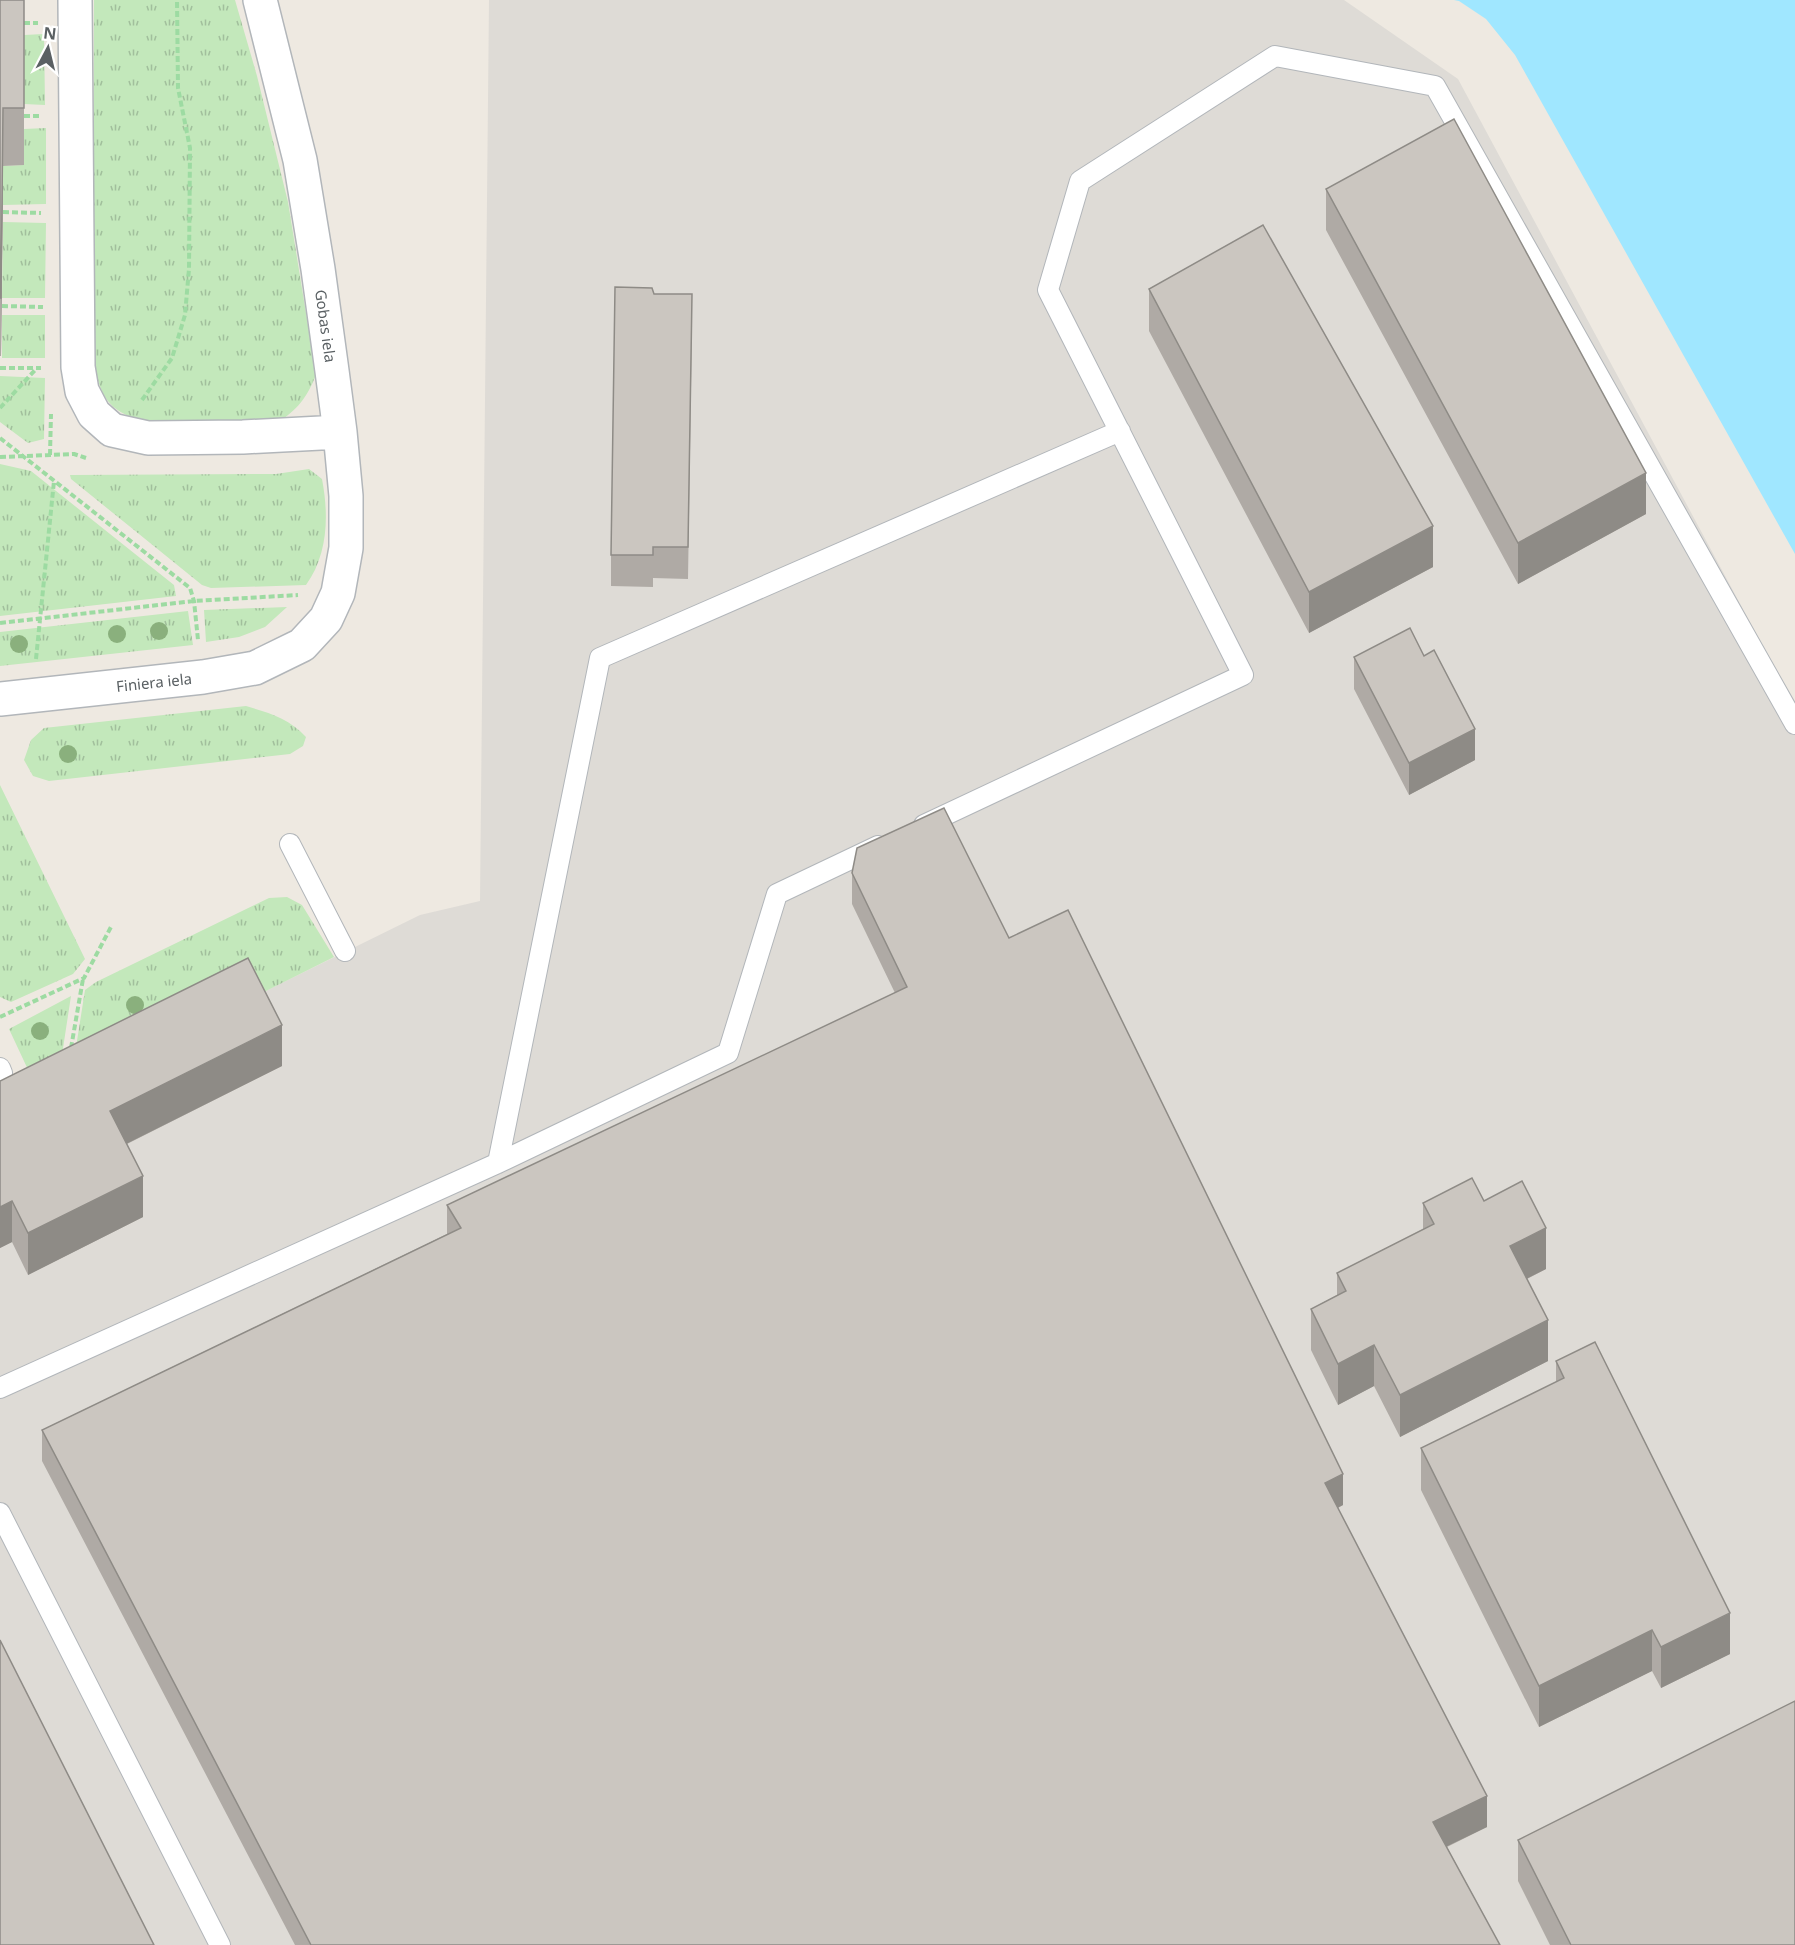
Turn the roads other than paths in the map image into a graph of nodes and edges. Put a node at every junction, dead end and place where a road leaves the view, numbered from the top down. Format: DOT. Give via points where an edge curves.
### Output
graph roads {
  1 [pos="75,0"];
  2 [pos="260,0"];
  3 [pos="1120,431"];
  4 [pos="340,432"];
  5 [pos="302,645"];
  6 [pos="0,699"];
  7 [pos="1795,724"];
  8 [pos="290,844"];
  9 [pos="345,951"];
  10 [pos="498,1163"];
  11 [pos="0,1388"];
  12 [pos="0,1513"];
  13 [pos="220,1945"];
  1 -- 4 [label="street" via="78,367 82,391 94,414 112,429 148,438"];
  2 -- 4 [label="street, Gobas iela" via="300,160"];
  3 -- 7 [label="lane" via="1048,290 1080,181 1275,56 1435,86"];
  3 -- 10 [label="lane" via="600,658"];
  3 -- 10 [label="lane" via="1243,675 777,894 728,1053"];
  4 -- 5 [label="street, Gobas iela" via="346,548 338,592 326,619"];
  5 -- 6 [label="street, Finiera iela" via="255,668"];
  8 -- 9 [label="lane"];
  10 -- 11 [label="lane"];
  12 -- 13 [label="lane"];
}
